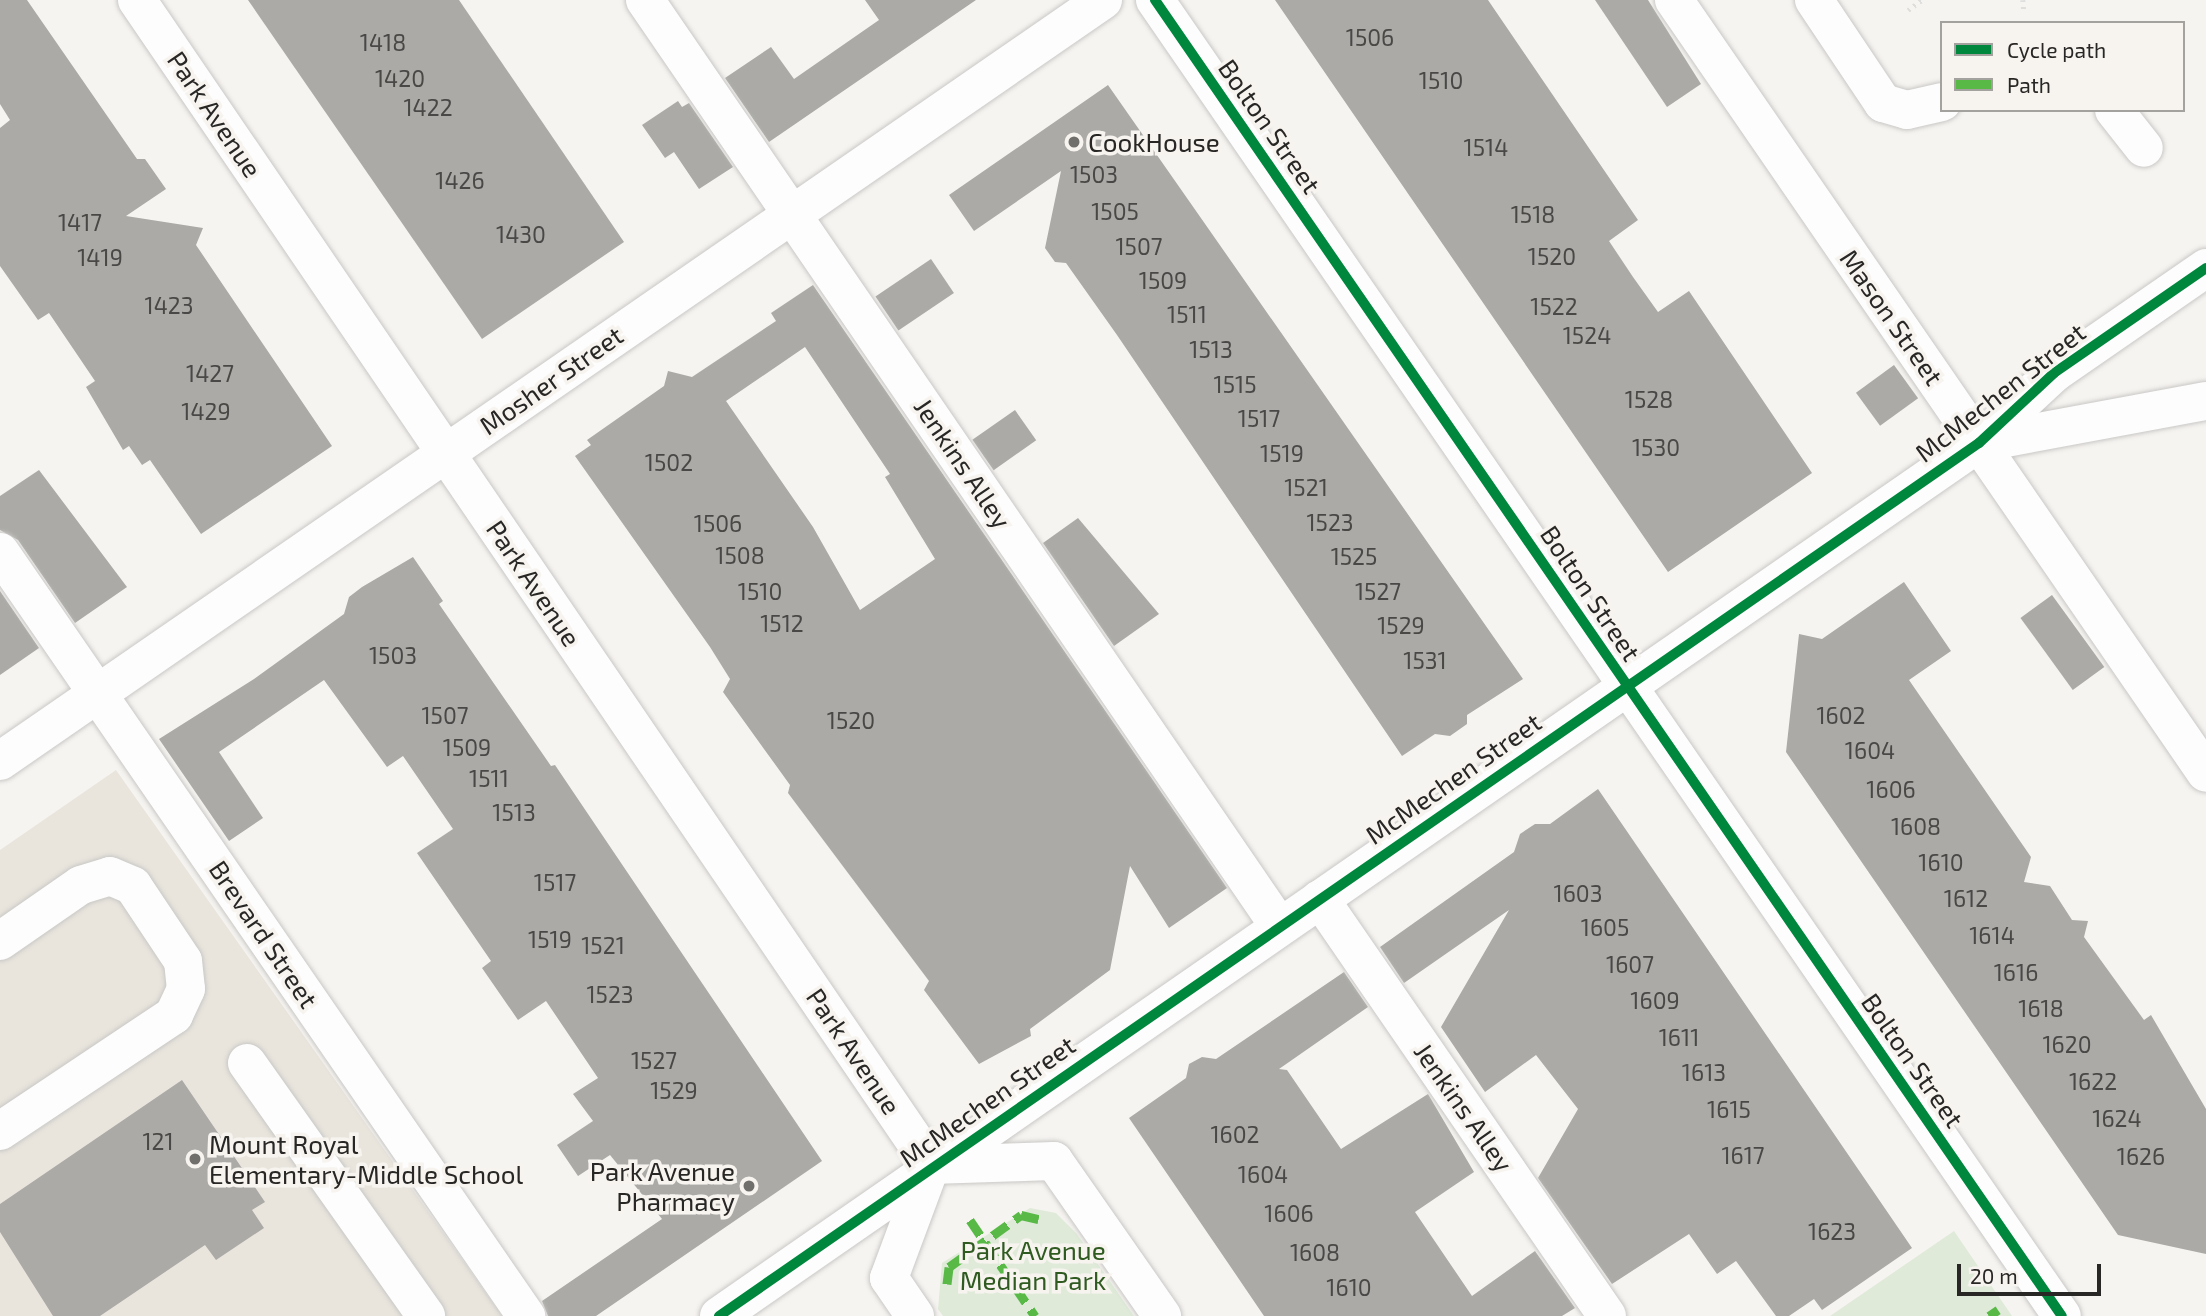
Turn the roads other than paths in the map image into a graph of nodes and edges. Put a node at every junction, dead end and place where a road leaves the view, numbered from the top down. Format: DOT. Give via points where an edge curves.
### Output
graph roads {
  1 [pos="137,0"];
  2 [pos="645,0"];
  3 [pos="1103,0"];
  4 [pos="1155,0"];
  5 [pos="1674,0"];
  6 [pos="1814,0"];
  7 [pos="1940,102"];
  8 [pos="2116,112"];
  9 [pos="2144,148"];
  10 [pos="792,214"];
  11 [pos="2206,268"];
  12 [pos="2206,401"];
  13 [pos="1979,443"];
  14 [pos="446,453"];
  15 [pos="0,552"];
  16 [pos="1627,685"];
  17 [pos="98,694"];
  18 [pos="0,761"];
  19 [pos="2206,773"];
  20 [pos="1320,899"];
  21 [pos="1279,926"];
  22 [pos="0,941"];
  23 [pos="247,1063"];
  24 [pos="0,1131"];
  25 [pos="932,1165"];
  26 [pos="426,1316"];
  27 [pos="526,1316"];
  28 [pos="719,1316"];
  29 [pos="915,1316"];
  30 [pos="1162,1316"];
  31 [pos="1607,1316"];
  32 [pos="2062,1316"];
  1 -- 14 [label="street, Park Avenue"];
  2 -- 10 [label="street, Jenkins Alley"];
  3 -- 10 [label="street, Mosher Street"];
  4 -- 16 [label="street, Bolton Street"];
  5 -- 13 [label="street, Mason Street"];
  6 -- 7 [label="street" via="1884,103 1907,110"];
  8 -- 9 [label="street"];
  10 -- 14 [label="street, Mosher Street"];
  10 -- 21 [label="street, Jenkins Alley"];
  11 -- 13 [label="street, McMechen Street" via="2054,373"];
  12 -- 13 [label="street, McMechen Street"];
  13 -- 16 [label="street, McMechen Street"];
  13 -- 19 [label="street, Mason Street"];
  14 -- 17 [label="street, Mosher Street"];
  14 -- 25 [label="street, Park Avenue"];
  15 -- 17 [label="street, Brevard Street"];
  16 -- 20 [label="street, McMechen Street"];
  16 -- 32 [label="street, Bolton Street"];
  17 -- 18 [label="street, Mosher Street"];
  17 -- 27 [label="street, Brevard Street"];
  20 -- 21 [label="street, McMechen Street"];
  20 -- 31 [label="street, Jenkins Alley"];
  21 -- 25 [label="street, McMechen Street"];
  22 -- 24 [label="street" via="81,886 110,876 133,887 183,961 186,989 174,1015"];
  23 -- 26 [label="street"];
  25 -- 28 [label="street, McMechen Street"];
  25 -- 29 [label="street" via="889,1278"];
  25 -- 30 [label="street" via="1054,1160"];
}
